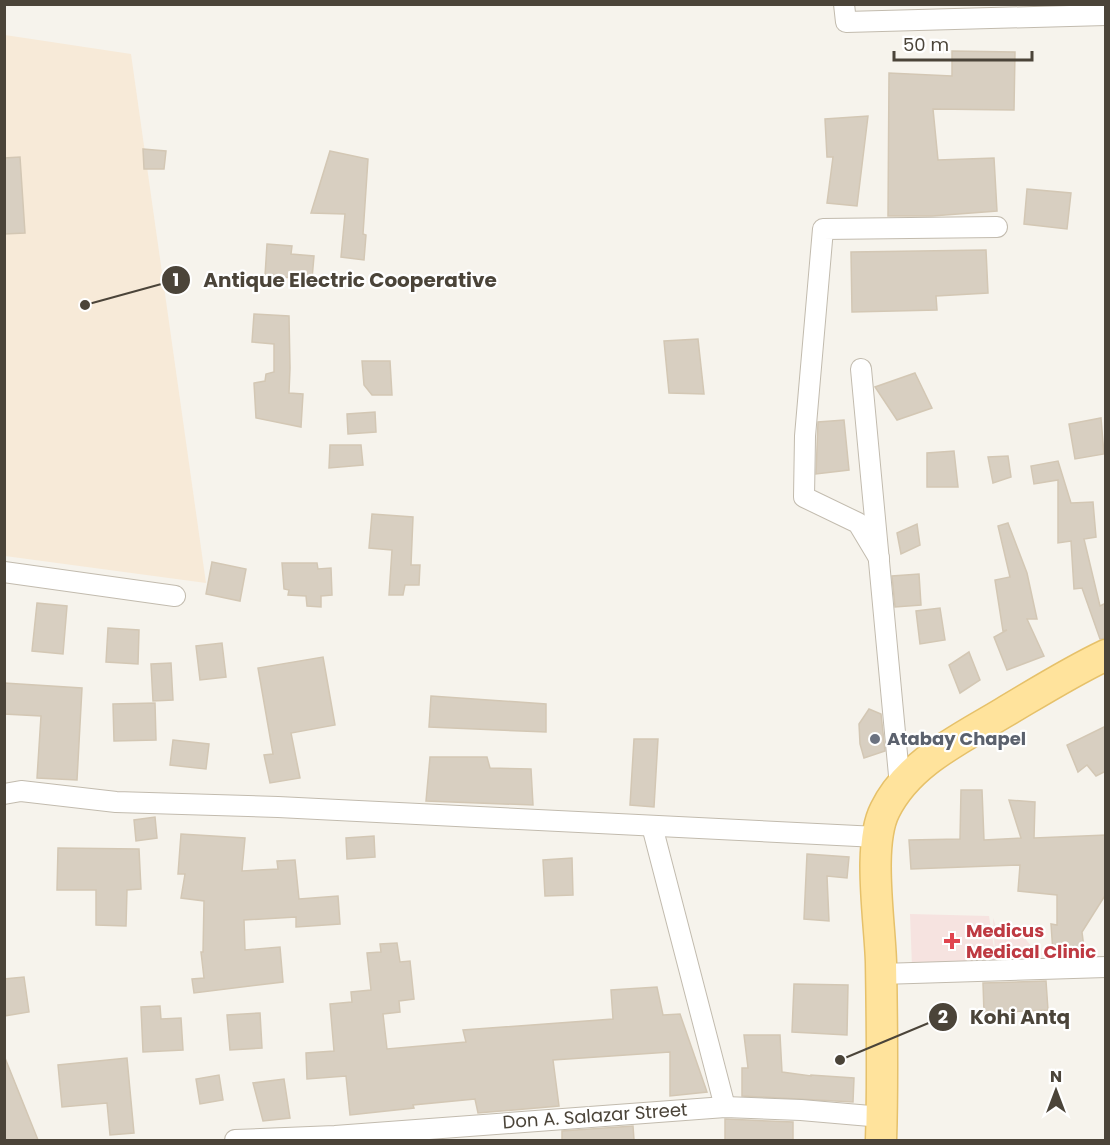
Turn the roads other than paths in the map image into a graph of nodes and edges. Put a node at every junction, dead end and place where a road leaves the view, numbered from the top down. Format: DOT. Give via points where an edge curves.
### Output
graph roads {
  1 [pos="844,4"];
  2 [pos="1106,15"];
  3 [pos="997,227"];
  4 [pos="861,369"];
  5 [pos="879,558"];
  6 [pos="4,572"];
  7 [pos="175,596"];
  8 [pos="1106,655"];
  9 [pos="900,786"];
  10 [pos="4,794"];
  11 [pos="652,826"];
  12 [pos="877,837"];
  13 [pos="1106,967"];
  14 [pos="881,974"];
  15 [pos="725,1107"];
  16 [pos="882,1129"];
  17 [pos="235,1140"];
  1 -- 2 [label="street" via="846,22"];
  3 -- 5 [label="street" via="823,229 805,436 804,497 858,523"];
  4 -- 5 [label="street"];
  5 -- 9 [label="street"];
  6 -- 7 [label="street"];
  8 -- 9 [label="main road" via="942,750"];
  9 -- 12 [label="main road" via="884,811"];
  10 -- 11 [label="street" via="21,791 116,802"];
  11 -- 12 [label="street"];
  11 -- 15 [label="street"];
  12 -- 14 [label="main road"];
  13 -- 14 [label="street"];
  14 -- 16 [label="main road"];
  15 -- 16 [label="street, Don A. Salazar Street" via="801,1110"];
  15 -- 17 [label="street, Don A. Salazar Street"];
}
